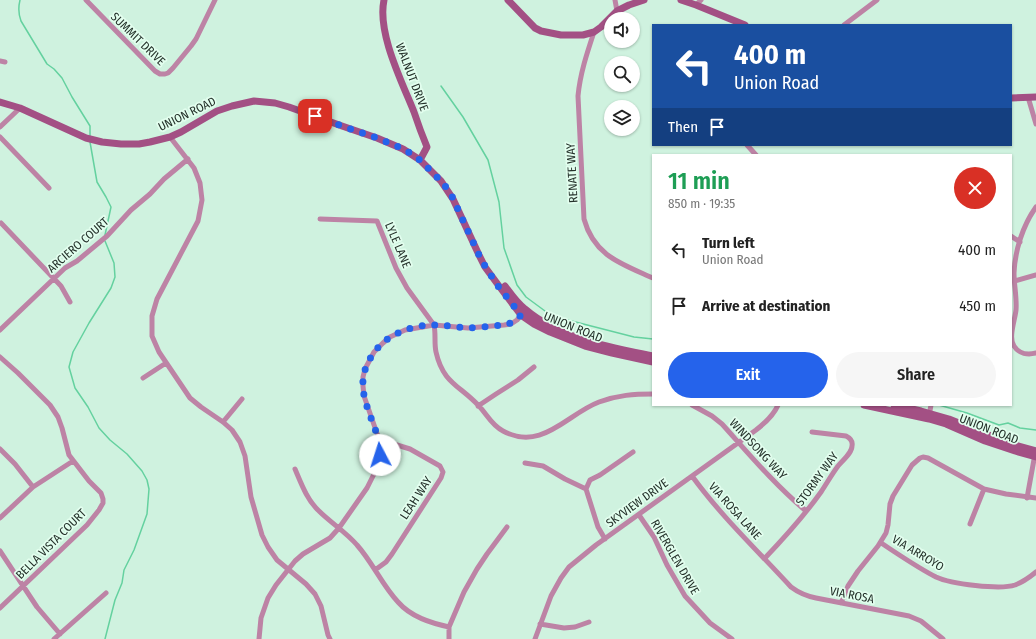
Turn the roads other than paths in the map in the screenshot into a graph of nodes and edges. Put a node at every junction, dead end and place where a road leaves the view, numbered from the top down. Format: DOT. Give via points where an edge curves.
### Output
graph roads {
  1 [pos="86,0"];
  2 [pos="215,0"];
  3 [pos="384,0"];
  4 [pos="508,0"];
  5 [pos="615,0"];
  6 [pos="644,0"];
  7 [pos="681,0"];
  8 [pos="877,0"];
  9 [pos="699,3"];
  10 [pos="617,11"];
  11 [pos="743,24"];
  12 [pos="845,24"];
  13 [pos="594,32"];
  14 [pos="1028,97"];
  15 [pos="1036,97"];
  16 [pos="1012,98"];
  17 [pos="0,102"];
  18 [pos="20,108"];
  19 [pos="1036,124"];
  20 [pos="0,127"];
  21 [pos="0,137"];
  22 [pos="170,137"];
  23 [pos="749,146"];
  24 [pos="755,154"];
  25 [pos="188,159"];
  26 [pos="420,160"];
  27 [pos="49,188"];
  28 [pos="1036,207"];
  29 [pos="320,219"];
  30 [pos="0,223"];
  31 [pos="1012,237"];
  32 [pos="1020,242"];
  33 [pos="1036,275"];
  34 [pos="54,278"];
  35 [pos="652,278"];
  36 [pos="1015,281"];
  37 [pos="70,302"];
  38 [pos="523,312"];
  39 [pos="434,325"];
  40 [pos="0,330"];
  41 [pos="1036,353"];
  42 [pos="652,356"];
  43 [pos="0,357"];
  44 [pos="652,362"];
  45 [pos="166,363"];
  46 [pos="534,367"];
  47 [pos="143,378"];
  48 [pos="652,394"];
  49 [pos="242,399"];
  50 [pos="478,406"];
  51 [pos="694,406"];
  52 [pos="778,406"];
  53 [pos="870,406"];
  54 [pos="897,406"];
  55 [pos="931,406"];
  56 [pos="929,416"];
  57 [pos="224,422"];
  58 [pos="812,432"];
  59 [pos="739,443"];
  60 [pos="381,445"];
  61 [pos="0,449"];
  62 [pos="633,452"];
  63 [pos="1036,454"];
  64 [pos="73,461"];
  65 [pos="525,463"];
  66 [pos="295,469"];
  67 [pos="692,476"];
  68 [pos="33,487"];
  69 [pos="586,488"];
  70 [pos="984,489"];
  71 [pos="1027,498"];
  72 [pos="1036,498"];
  73 [pos="806,511"];
  74 [pos="639,515"];
  75 [pos="0,518"];
  76 [pos="970,524"];
  77 [pos="507,527"];
  78 [pos="339,528"];
  79 [pos="605,539"];
  80 [pos="881,542"];
  81 [pos="0,552"];
  82 [pos="764,558"];
  83 [pos="287,569"];
  84 [pos="375,570"];
  85 [pos="1036,572"];
  86 [pos="23,586"];
  87 [pos="106,593"];
  88 [pos="841,603"];
  89 [pos="0,608"];
  90 [pos="589,622"];
  91 [pos="540,624"];
  92 [pos="449,627"];
  93 [pos="60,634"];
  94 [pos="940,638"];
  95 [pos="54,639"];
  96 [pos="259,639"];
  97 [pos="330,639"];
  98 [pos="450,639"];
  99 [pos="535,639"];
  100 [pos="732,639"];
  1 -- 2 [label="street, SUMMIT DRIVE" via="156,72 162,75 173,68 196,39"];
  3 -- 26 [label="main road, WALNUT DRIVE" via="384,27 388,45 427,147"];
  4 -- 13 [label="main road" via="541,31 561,35"];
  5 -- 10 [label="street"];
  6 -- 10 [label="main road"];
  7 -- 9 [label="main road"];
  8 -- 12 [label="street"];
  9 -- 11 [label="main road"];
  10 -- 13 [label="main road"];
  13 -- 35 [label="street, RENATE WAY" via="578,96 586,229 607,255"];
  14 -- 15 [label="main road"];
  14 -- 16 [label="main road"];
  14 -- 19 [label="street"];
  17 -- 18 [label="main road, UNION ROAD"];
  18 -- 20 [label="street"];
  18 -- 22 [label="main road, UNION ROAD" via="86,138 102,142 139,144"];
  21 -- 27 [label="street"];
  22 -- 25 [label="street"];
  22 -- 26 [label="main road, UNION ROAD" via="217,111 254,101 289,107 377,138 404,149"];
  23 -- 24 [label="street"];
  25 -- 34 [label="street, ARCIERO COURT" via="131,210 107,236"];
  25 -- 45 [label="street" via="200,183 202,200 198,221 157,299 152,316 152,336"];
  26 -- 38 [label="main road, UNION ROAD" via="450,192 485,266 498,286"];
  28 -- 32 [label="street" via="1027,221"];
  29 -- 39 [label="street, LYLE LANE" via="377,221 396,268"];
  30 -- 34 [label="street"];
  31 -- 32 [label="street"];
  32 -- 36 [label="street" via="1014,272"];
  33 -- 36 [label="street"];
  34 -- 37 [label="street"];
  34 -- 40 [label="street, ARCIERO COURT"];
  36 -- 41 [label="street" via="1016,308 1012,341 1024,354"];
  38 -- 39 [label="street" via="511,324 504,326 468,328"];
  38 -- 42 [label="main road, UNION ROAD" via="595,344"];
  38 -- 44 [label="main road, UNION ROAD" via="534,324 585,346"];
  39 -- 50 [label="street" via="440,365 451,382"];
  39 -- 60 [label="street" via="405,330 390,337 374,352 365,369 364,396"];
  43 -- 64 [label="street, BELLA VISTA COURT" via="18,372 58,416"];
  45 -- 47 [label="street"];
  45 -- 57 [label="street" via="190,398"];
  46 -- 50 [label="street"];
  48 -- 50 [label="street" via="630,394 599,402 557,428 531,437 504,432 495,426"];
  49 -- 57 [label="street"];
  51 -- 59 [label="street, WINDSONG WAY" via="717,420"];
  52 -- 59 [label="street, SKYVIEW DRIVE" via="763,425"];
  53 -- 56 [label="main road, UNION ROAD"];
  54 -- 56 [label="main road, UNION ROAD"];
  55 -- 56 [label="street"];
  56 -- 63 [label="main road, UNION ROAD" via="1015,452"];
  57 -- 83 [label="street" via="240,442 245,456 251,497 262,534 277,560"];
  58 -- 73 [label="street, STORMY WAY" via="846,436 850,438 852,446"];
  59 -- 67 [label="street, SKYVIEW DRIVE"];
  59 -- 73 [label="street, WINDSONG WAY"];
  60 -- 78 [label="street" via="378,466 367,488"];
  60 -- 84 [label="street, LEAH WAY" via="397,444 410,449 440,466 443,472 392,554"];
  61 -- 68 [label="street"];
  62 -- 69 [label="street" via="590,480"];
  63 -- 71 [label="street"];
  64 -- 68 [label="street"];
  64 -- 86 [label="street, BELLA VISTA COURT" via="101,493 103,503 87,525"];
  65 -- 69 [label="street" via="543,466"];
  66 -- 78 [label="street" via="309,499"];
  67 -- 74 [label="street, SKYVIEW DRIVE"];
  67 -- 82 [label="street, VIA ROSA LANE"];
  68 -- 75 [label="street"];
  69 -- 79 [label="street" via="598,527"];
  70 -- 71 [label="street"];
  70 -- 76 [label="street"];
  70 -- 80 [label="street" via="928,458 920,458 912,465 893,496 886,534"];
  71 -- 72 [label="street"];
  73 -- 82 [label="street, STORMY WAY"];
  74 -- 79 [label="street, SKYVIEW DRIVE"];
  74 -- 100 [label="street, RIVERGLEN DRIVE" via="654,537 685,596 710,623"];
  77 -- 92 [label="street" via="477,569"];
  78 -- 83 [label="street" via="330,538 303,554"];
  78 -- 84 [label="street" via="357,545"];
  79 -- 91 [label="street, SKYVIEW DRIVE" via="569,567 551,596"];
  80 -- 85 [label="street, VIA ARROYO" via="947,582 1003,587 1023,582"];
  80 -- 88 [label="street" via="848,586"];
  81 -- 86 [label="street"];
  82 -- 88 [label="street, VIA ROSA" via="796,591 805,596"];
  83 -- 96 [label="street" via="268,598 261,618"];
  83 -- 97 [label="street" via="315,594"];
  84 -- 92 [label="street" via="398,603 407,611 428,622"];
  86 -- 89 [label="street, BELLA VISTA COURT"];
  86 -- 93 [label="street"];
  87 -- 93 [label="street"];
  88 -- 94 [label="street, VIA ROSA" via="909,616 921,621"];
  90 -- 91 [label="street" via="564,628"];
  91 -- 99 [label="street, SKYVIEW DRIVE"];
  92 -- 98 [label="street"];
  93 -- 95 [label="street"];
}
